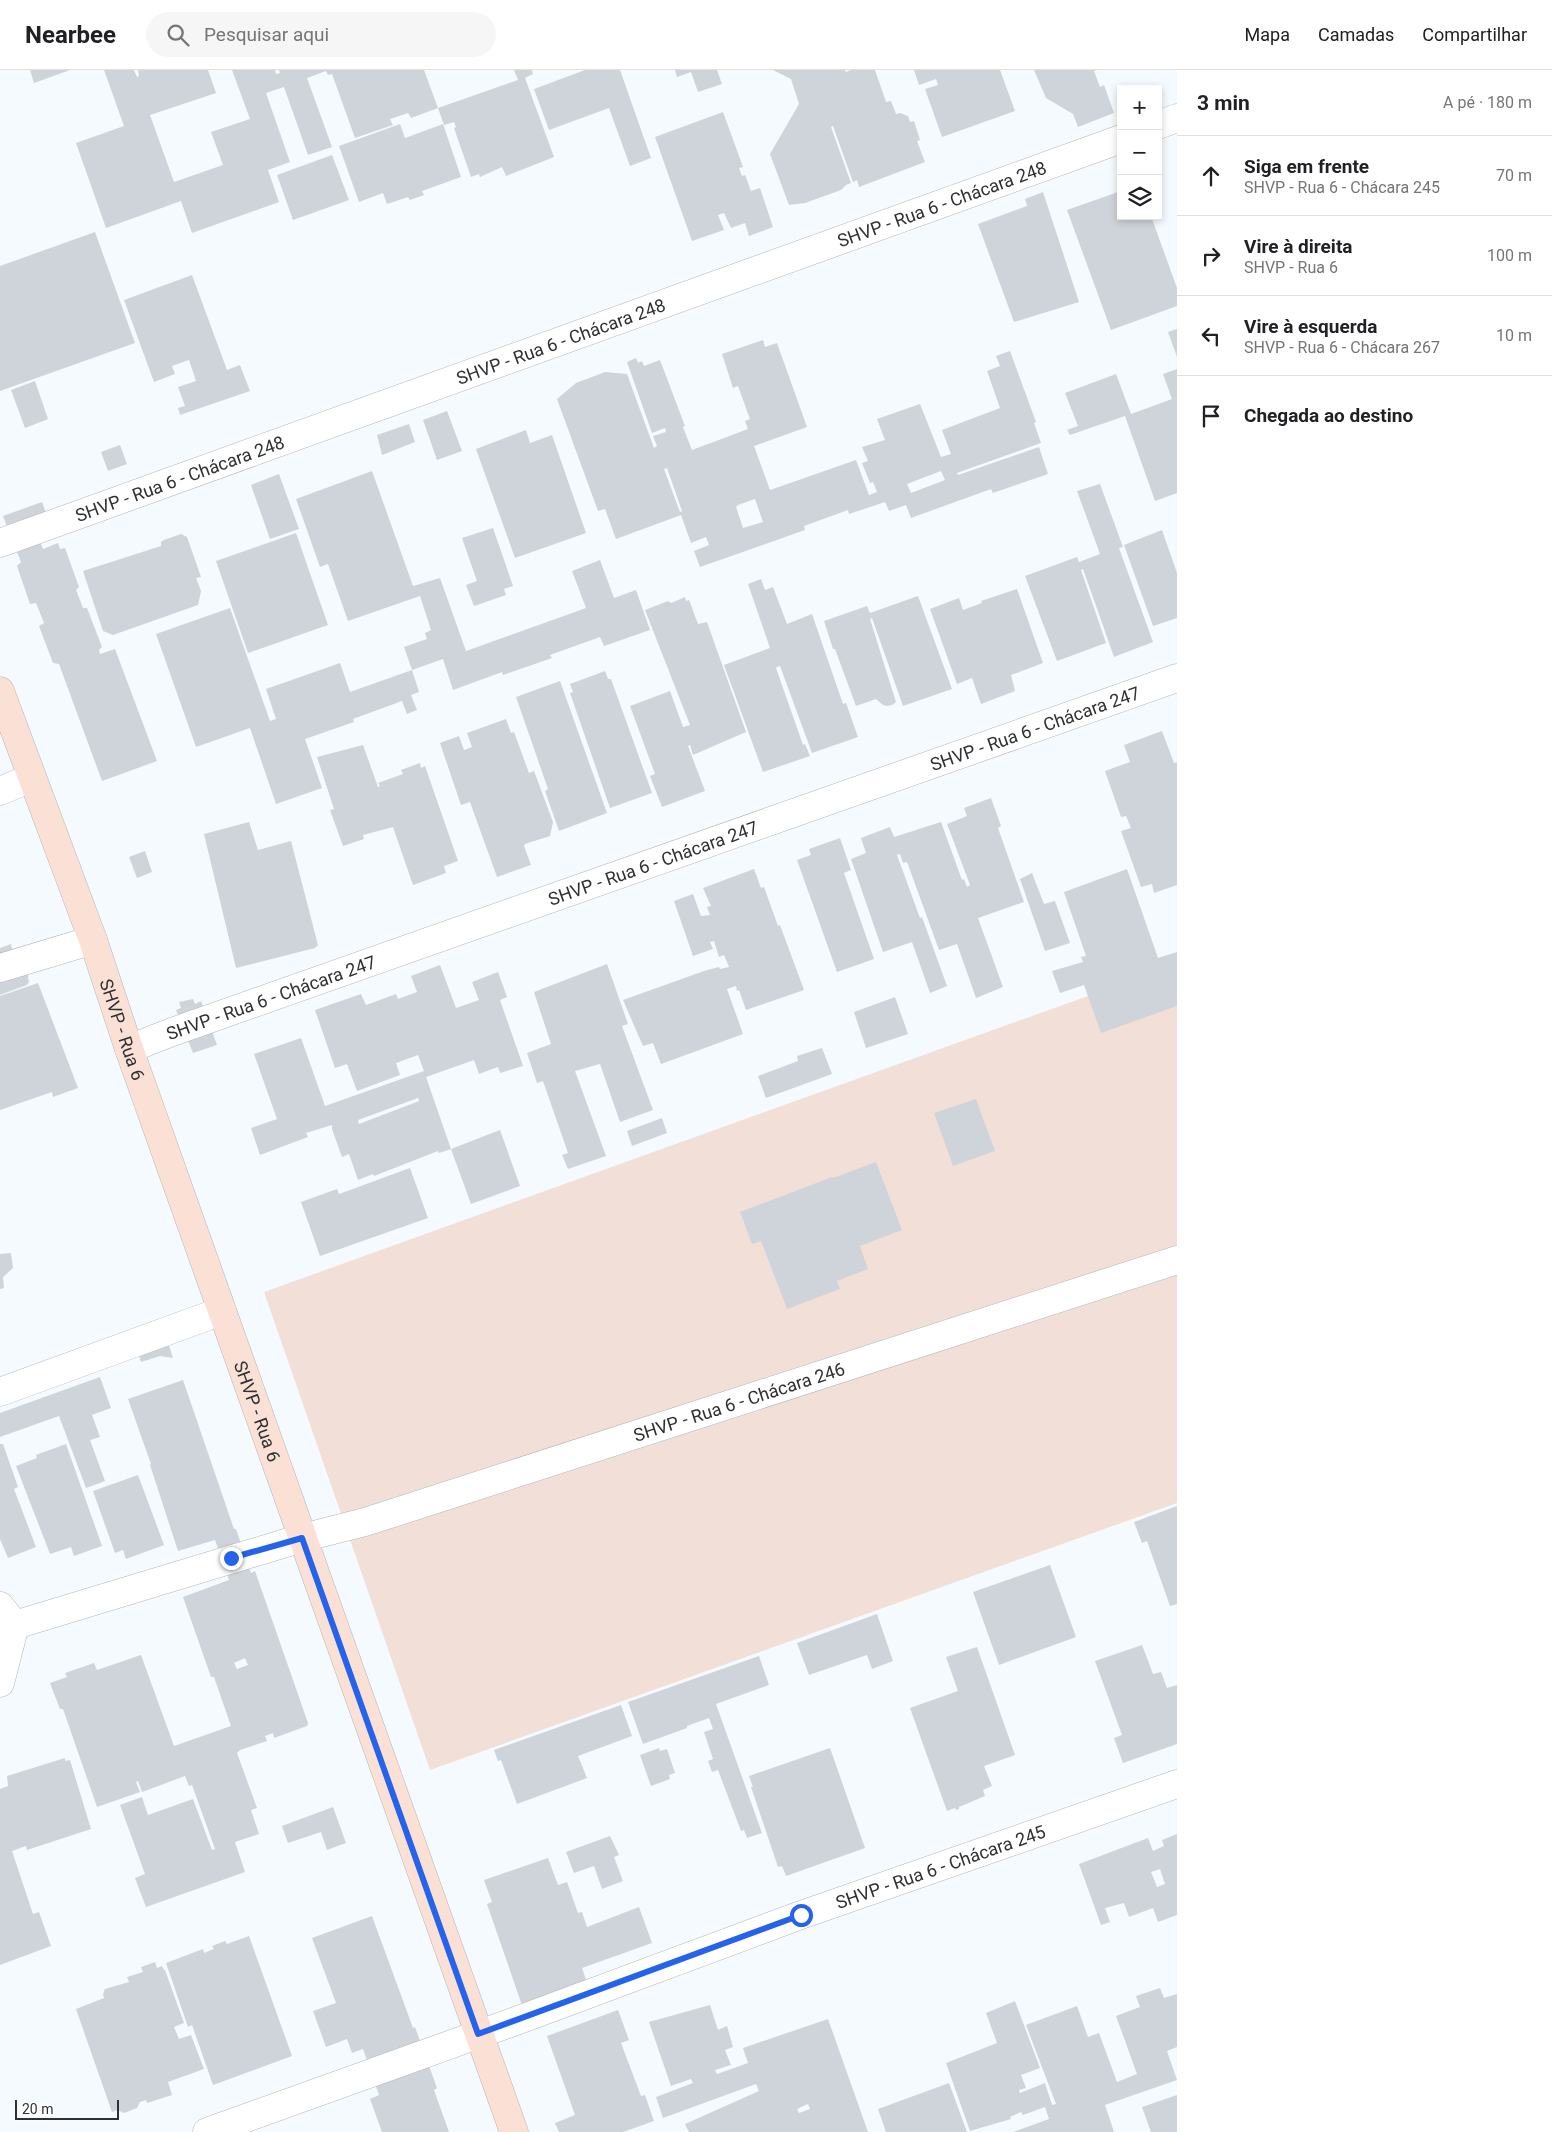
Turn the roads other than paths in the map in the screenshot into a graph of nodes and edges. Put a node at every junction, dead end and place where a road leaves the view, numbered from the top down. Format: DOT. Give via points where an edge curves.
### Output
graph roads {
  1 [pos="1177,118"];
  2 [pos="1162,124"];
  3 [pos="1117,139"];
  4 [pos="0,543"];
  5 [pos="1177,678"];
  6 [pos="0,691"];
  7 [pos="31,778"];
  8 [pos="0,791"];
  9 [pos="93,940"];
  10 [pos="0,968"];
  11 [pos="129,1049"];
  12 [pos="1177,1260"];
  13 [pos="222,1311"];
  14 [pos="0,1392"];
  15 [pos="302,1538"];
  16 [pos="7,1616"];
  17 [pos="0,1683"];
  18 [pos="1177,1784"];
  19 [pos="478,2034"];
  20 [pos="207,2132"];
  21 [pos="514,2132"];
  1 -- 2 [label="street"];
  3 -- 4 [label="street, SHVP - Rua 6 - Chácara 248"];
  5 -- 11 [label="street, SHVP - Rua 6 - Chácara 247"];
  6 -- 7 [label="street, SHVP - Rua 6"];
  7 -- 8 [label="street"];
  7 -- 9 [label="street, SHVP - Rua 6"];
  9 -- 10 [label="street"];
  9 -- 11 [label="street, SHVP - Rua 6"];
  11 -- 13 [label="street, SHVP - Rua 6"];
  12 -- 15 [label="street, SHVP - Rua 6 - Chácara 246" via="365,1522"];
  13 -- 14 [label="street"];
  13 -- 15 [label="street, SHVP - Rua 6"];
  15 -- 16 [label="street, SHVP - Rua 6 - Chácara 246"];
  15 -- 19 [label="street, SHVP - Rua 6"];
  16 -- 17 [label="street"];
  18 -- 19 [label="street, SHVP - Rua 6 - Chácara 245" via="801,1915"];
  19 -- 20 [label="street, SHVP - Rua 6 - Chácara 245"];
  19 -- 21 [label="street, SHVP - Rua 6"];
}
